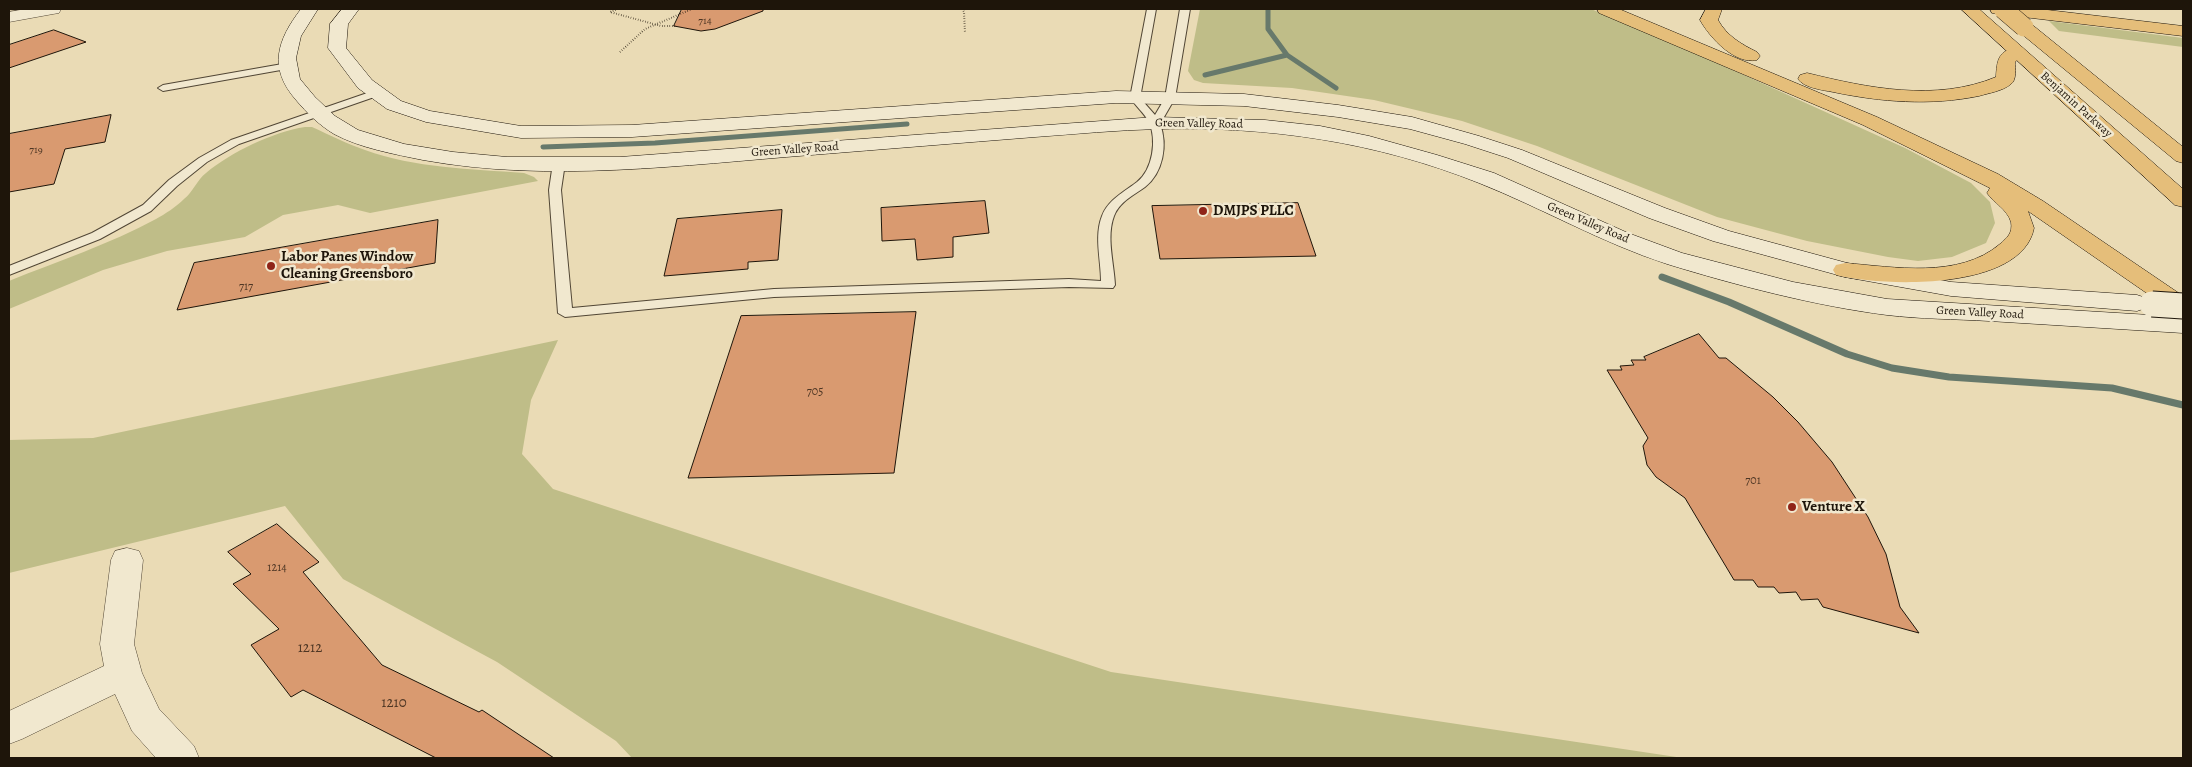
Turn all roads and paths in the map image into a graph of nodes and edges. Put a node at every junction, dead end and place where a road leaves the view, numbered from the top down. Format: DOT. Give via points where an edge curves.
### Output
graph roads {
  1 [pos="53,9"];
  2 [pos="310,9"];
  3 [pos="352,9"];
  4 [pos="618,9"];
  5 [pos="692,9"];
  6 [pos="962,9"];
  7 [pos="1151,9"];
  8 [pos="1185,9"];
  9 [pos="1605,9"];
  10 [pos="1714,9"];
  11 [pos="1969,9"];
  12 [pos="2003,9"];
  13 [pos="2105,9"];
  14 [pos="1991,16"];
  15 [pos="9,17"];
  16 [pos="2183,18"];
  17 [pos="657,24"];
  18 [pos="677,26"];
  19 [pos="2183,32"];
  20 [pos="965,33"];
  21 [pos="620,52"];
  22 [pos="2017,52"];
  23 [pos="288,66"];
  24 [pos="163,88"];
  25 [pos="376,93"];
  26 [pos="1135,98"];
  27 [pos="1170,98"];
  28 [pos="318,112"];
  29 [pos="1154,123"];
  30 [pos="1927,148"];
  31 [pos="2179,152"];
  32 [pos="560,163"];
  33 [pos="2183,200"];
  34 [pos="1845,270"];
  35 [pos="9,271"];
  36 [pos="2181,315"];
  37 [pos="127,560"];
  38 [pos="124,673"];
  39 [pos="9,728"];
  40 [pos="180,758"];
  1 -- 15 [label="main road"];
  2 -- 23 [label="main road, Green Valley Road" via="295,28 286,59"];
  3 -- 25 [label="main road, Green Valley Road" via="339,24 337,48 364,84"];
  4 -- 17 [label="path" via="610,12"];
  5 -- 17 [label="path"];
  6 -- 20 [label="path"];
  7 -- 26 [label="lane"];
  8 -- 27 [label="lane"];
  9 -- 30 [label="highway" via="1813,96"];
  10 -- 22 [label="highway" via="1709,20 1713,29 1732,46 1781,70 1843,88 1884,94 1957,95 1992,88 2005,80 2006,60"];
  11 -- 14 [label="highway, Benjamin Parkway"];
  12 -- 31 [label="highway, Benjamin Parkway, bridge"];
  13 -- 16 [label="highway"];
  14 -- 19 [label="highway"];
  14 -- 22 [label="highway, Benjamin Parkway"];
  17 -- 18 [label="path"];
  17 -- 21 [label="path" via="637,35"];
  22 -- 33 [label="highway, Benjamin Parkway"];
  23 -- 24 [label="lane"];
  23 -- 28 [label="main road, Green Valley Road" via="291,82"];
  25 -- 26 [label="main road, Green Valley Road" via="394,105 426,116 541,133 632,131"];
  25 -- 28 [label="lane"];
  26 -- 27 [label="main road, Green Valley Road"];
  26 -- 29 [label="lane"];
  27 -- 29 [label="lane"];
  27 -- 34 [label="main road, Green Valley Road" via="1244,100 1412,123 1515,154 1721,236"];
  28 -- 32 [label="main road, Green Valley Road" via="348,133 431,155 522,164"];
  28 -- 35 [label="lane" via="235,142 172,183 147,208 96,236"];
  29 -- 32 [label="main road, Green Valley Road" via="637,161"];
  29 -- 32 [label="lane" via="1158,148 1156,167 1146,180 1123,195 1109,215 1105,234 1108,285 1068,283 784,293 565,313 555,190"];
  29 -- 36 [label="main road, Green Valley Road" via="1265,126 1320,132 1378,145 1486,178 1620,238 1674,258 1790,288 1887,307"];
  30 -- 34 [label="highway" via="1985,182 2008,201 2019,215 2024,228 2022,237 1998,258 1945,274"];
  30 -- 36 [label="highway" via="1990,179 2034,206"];
  34 -- 36 [label="main road, Green Valley Road, bridge" via="1951,289 2152,304"];
  37 -- 38 [label="main road" via="116,644"];
  38 -- 39 [label="main road"];
  38 -- 40 [label="main road" via="145,720"];
}
